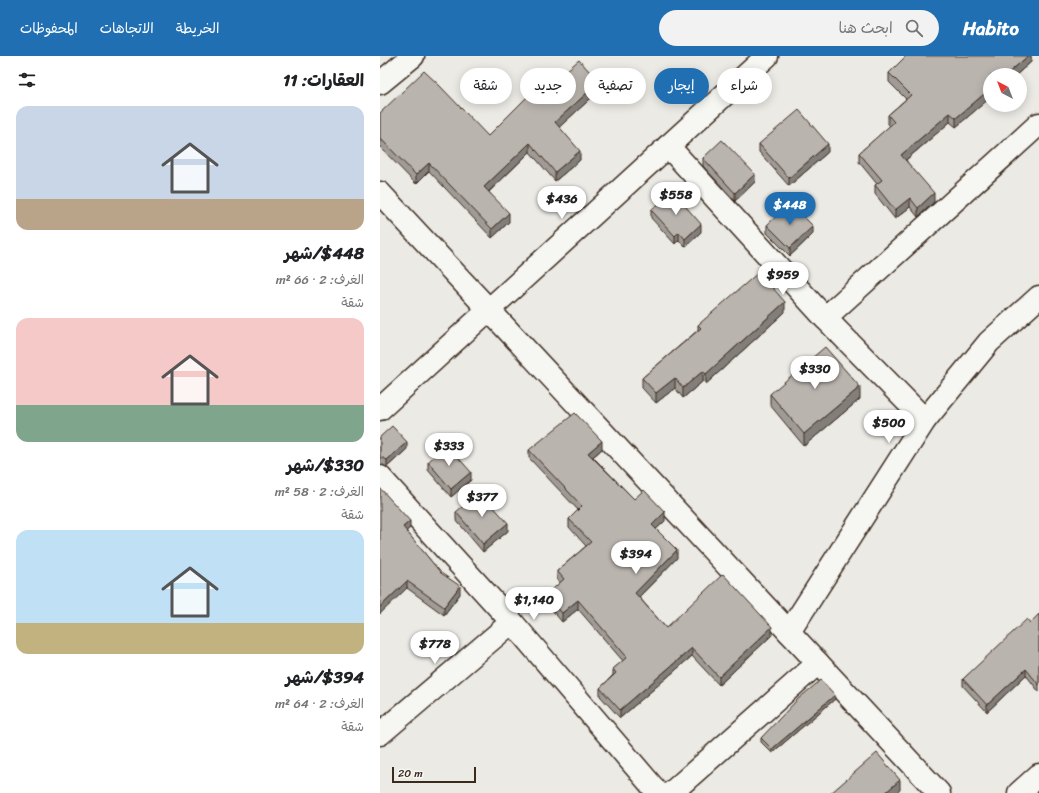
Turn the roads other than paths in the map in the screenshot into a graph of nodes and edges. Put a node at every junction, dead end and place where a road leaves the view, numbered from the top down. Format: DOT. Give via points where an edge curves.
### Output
graph roads {
  1 [pos="413,56"];
  2 [pos="766,56"];
  3 [pos="380,83"];
  4 [pos="1039,124"];
  5 [pos="668,146"];
  6 [pos="380,193"];
  7 [pos="1039,297"];
  8 [pos="489,309"];
  9 [pos="825,318"];
  10 [pos="380,409"];
  11 [pos="925,420"];
  12 [pos="380,477"];
  13 [pos="512,622"];
  14 [pos="789,632"];
  15 [pos="818,663"];
  16 [pos="380,734"];
  17 [pos="1039,775"];
  18 [pos="658,793"];
  19 [pos="671,793"];
  20 [pos="939,793"];
  21 [pos="1019,793"];
  1 -- 3 [label="street"];
  2 -- 5 [label="street"];
  4 -- 9 [label="street"];
  5 -- 8 [label="street"];
  5 -- 9 [label="street"];
  6 -- 8 [label="street"];
  7 -- 11 [label="street" via="989,342"];
  8 -- 10 [label="street"];
  8 -- 14 [label="street"];
  9 -- 11 [label="street"];
  11 -- 14 [label="street"];
  12 -- 13 [label="street"];
  13 -- 16 [label="street"];
  13 -- 18 [label="street"];
  14 -- 15 [label="street"];
  15 -- 19 [label="street"];
  15 -- 20 [label="street"];
  17 -- 21 [label="street"];
}
